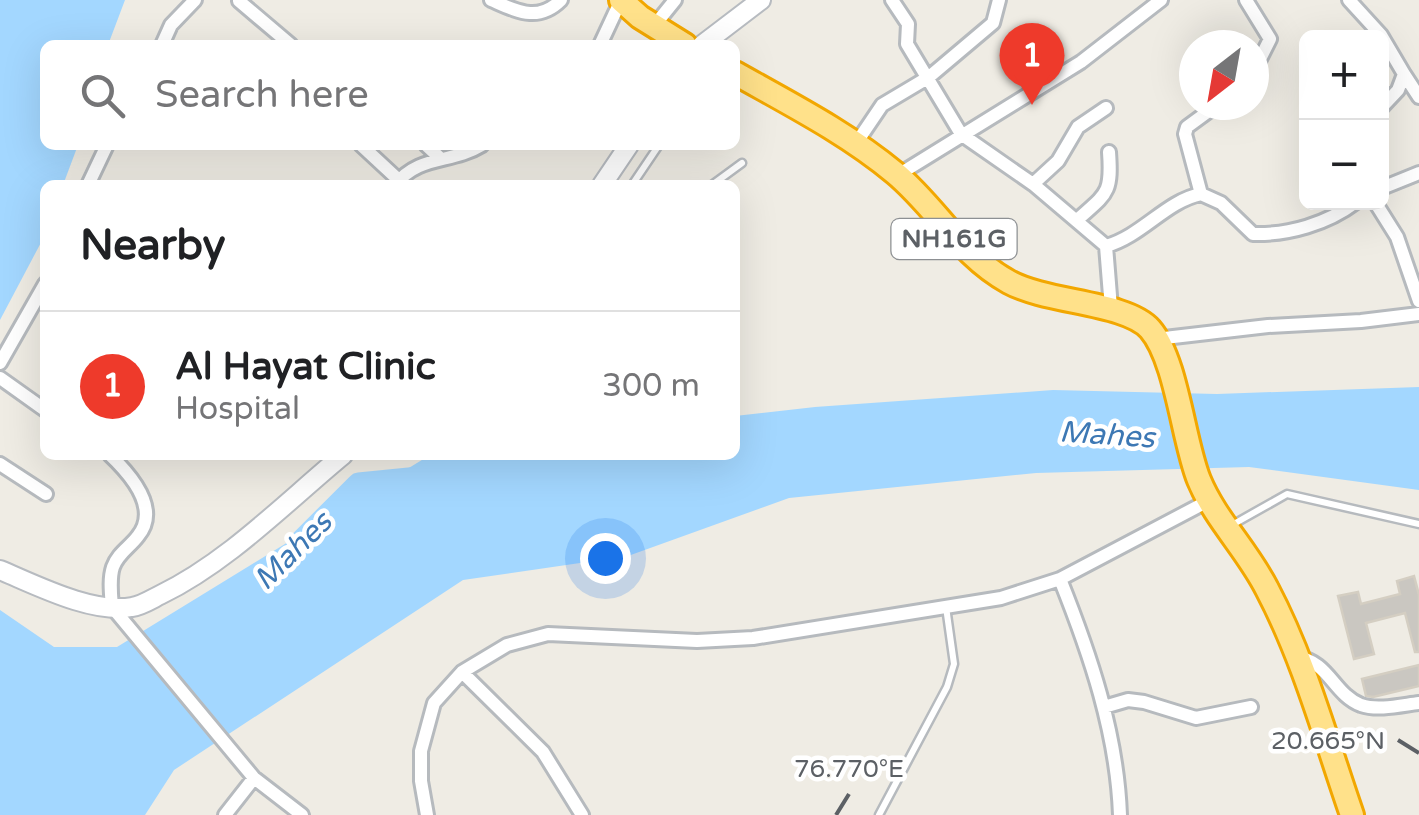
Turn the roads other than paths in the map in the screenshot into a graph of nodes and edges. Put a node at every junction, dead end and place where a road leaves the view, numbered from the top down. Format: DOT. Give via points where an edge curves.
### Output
graph roads {
  1 [pos="195,0"];
  2 [pos="240,0"];
  3 [pos="491,0"];
  4 [pos="621,0"];
  5 [pos="676,0"];
  6 [pos="761,0"];
  7 [pos="892,0"];
  8 [pos="1000,0"];
  9 [pos="1161,0"];
  10 [pos="1246,0"];
  11 [pos="1348,0"];
  12 [pos="553,2"];
  13 [pos="654,26"];
  14 [pos="1264,30"];
  15 [pos="164,40"];
  16 [pos="285,40"];
  17 [pos="602,40"];
  18 [pos="677,40"];
  19 [pos="709,40"];
  20 [pos="1404,74"];
  21 [pos="740,76"];
  22 [pos="929,77"];
  23 [pos="1419,97"];
  24 [pos="1389,99"];
  25 [pos="1106,108"];
  26 [pos="1197,120"];
  27 [pos="961,134"];
  28 [pos="855,144"];
  29 [pos="105,150"];
  30 [pos="366,150"];
  31 [pos="431,150"];
  32 [pos="474,150"];
  33 [pos="625,150"];
  34 [pos="656,150"];
  35 [pos="1109,152"];
  36 [pos="440,158"];
  37 [pos="742,163"];
  38 [pos="1419,172"];
  39 [pos="898,175"];
  40 [pos="90,180"];
  41 [pos="396,180"];
  42 [pos="401,180"];
  43 [pos="605,180"];
  44 [pos="635,180"];
  45 [pos="719,180"];
  46 [pos="1033,184"];
  47 [pos="1389,185"];
  48 [pos="1202,194"];
  49 [pos="1346,210"];
  50 [pos="1380,210"];
  51 [pos="1077,220"];
  52 [pos="1106,246"];
  53 [pos="40,293"];
  54 [pos="1419,301"];
  55 [pos="1111,308"];
  56 [pos="1419,314"];
  57 [pos="1156,339"];
  58 [pos="0,362"];
  59 [pos="0,378"];
  60 [pos="40,406"];
  61 [pos="115,460"];
  62 [pos="337,460"];
  63 [pos="0,464"];
  64 [pos="1205,490"];
  65 [pos="46,494"];
  66 [pos="1419,524"];
  67 [pos="1228,527"];
  68 [pos="0,570"];
  69 [pos="1060,578"];
  70 [pos="112,606"];
  71 [pos="946,607"];
  72 [pos="1296,656"];
  73 [pos="462,672"];
  74 [pos="1419,703"];
  75 [pos="1252,706"];
  76 [pos="1104,707"];
  77 [pos="254,778"];
  78 [pos="225,815"];
  79 [pos="302,815"];
  80 [pos="427,815"];
  81 [pos="581,815"];
  82 [pos="879,815"];
  83 [pos="1120,815"];
  84 [pos="1352,815"];
  1 -- 15 [label="street"];
  2 -- 16 [label="street"];
  3 -- 12 [label="street" via="534,15"];
  4 -- 13 [label="highway"];
  4 -- 17 [label="street"];
  5 -- 13 [label="street"];
  6 -- 19 [label="street"];
  7 -- 22 [label="street" via="908,24 907,44"];
  8 -- 22 [label="street" via="992,23"];
  9 -- 27 [label="street" via="1081,62"];
  10 -- 14 [label="street"];
  11 -- 20 [label="street" via="1381,35"];
  13 -- 18 [label="highway"];
  20 -- 23 [label="street"];
  20 -- 24 [label="street"];
  21 -- 28 [label="highway, NH161G"];
  22 -- 27 [label="street"];
  22 -- 28 [label="street" via="882,105"];
  25 -- 46 [label="street" via="1078,126 1058,161"];
  26 -- 48 [label="street" via="1184,134"];
  27 -- 39 [label="street"];
  27 -- 46 [label="street"];
  28 -- 39 [label="highway, NH161G"];
  29 -- 40 [label="street"];
  30 -- 41 [label="street"];
  31 -- 36 [label="street"];
  32 -- 36 [label="street"];
  33 -- 43 [label="street"];
  34 -- 44 [label="lane"];
  35 -- 51 [label="street" via="1108,190"];
  36 -- 42 [label="street" via="408,170"];
  37 -- 45 [label="lane"];
  38 -- 47 [label="street"];
  39 -- 55 [label="highway, NH161G" via="956,242 995,274 1056,300"];
  46 -- 51 [label="street"];
  48 -- 49 [label="street" via="1253,234 1283,235"];
  48 -- 52 [label="street"];
  50 -- 54 [label="street"];
  51 -- 52 [label="street"];
  52 -- 55 [label="street"];
  53 -- 58 [label="street"];
  55 -- 57 [label="highway, NH161G" via="1139,320"];
  56 -- 57 [label="street"];
  57 -- 64 [label="highway"];
  59 -- 60 [label="street"];
  61 -- 70 [label="street" via="148,510 146,525 112,570"];
  62 -- 70 [label="street" via="178,586 134,607"];
  63 -- 65 [label="street"];
  64 -- 67 [label="highway"];
  64 -- 69 [label="street"];
  66 -- 67 [label="lane" via="1287,494"];
  67 -- 72 [label="highway" via="1267,588"];
  68 -- 70 [label="street" via="60,596"];
  69 -- 71 [label="street"];
  69 -- 76 [label="street"];
  70 -- 77 [label="street"];
  71 -- 73 [label="street" via="753,638 548,634 507,645"];
  71 -- 82 [label="lane" via="954,664 947,687"];
  72 -- 74 [label="street" via="1318,664 1362,705"];
  72 -- 84 [label="highway"];
  73 -- 80 [label="street" via="427,723 421,766"];
  73 -- 81 [label="street" via="543,752"];
  75 -- 76 [label="street" via="1196,718 1128,700"];
  76 -- 83 [label="street"];
  77 -- 78 [label="street"];
  77 -- 79 [label="street"];
}
